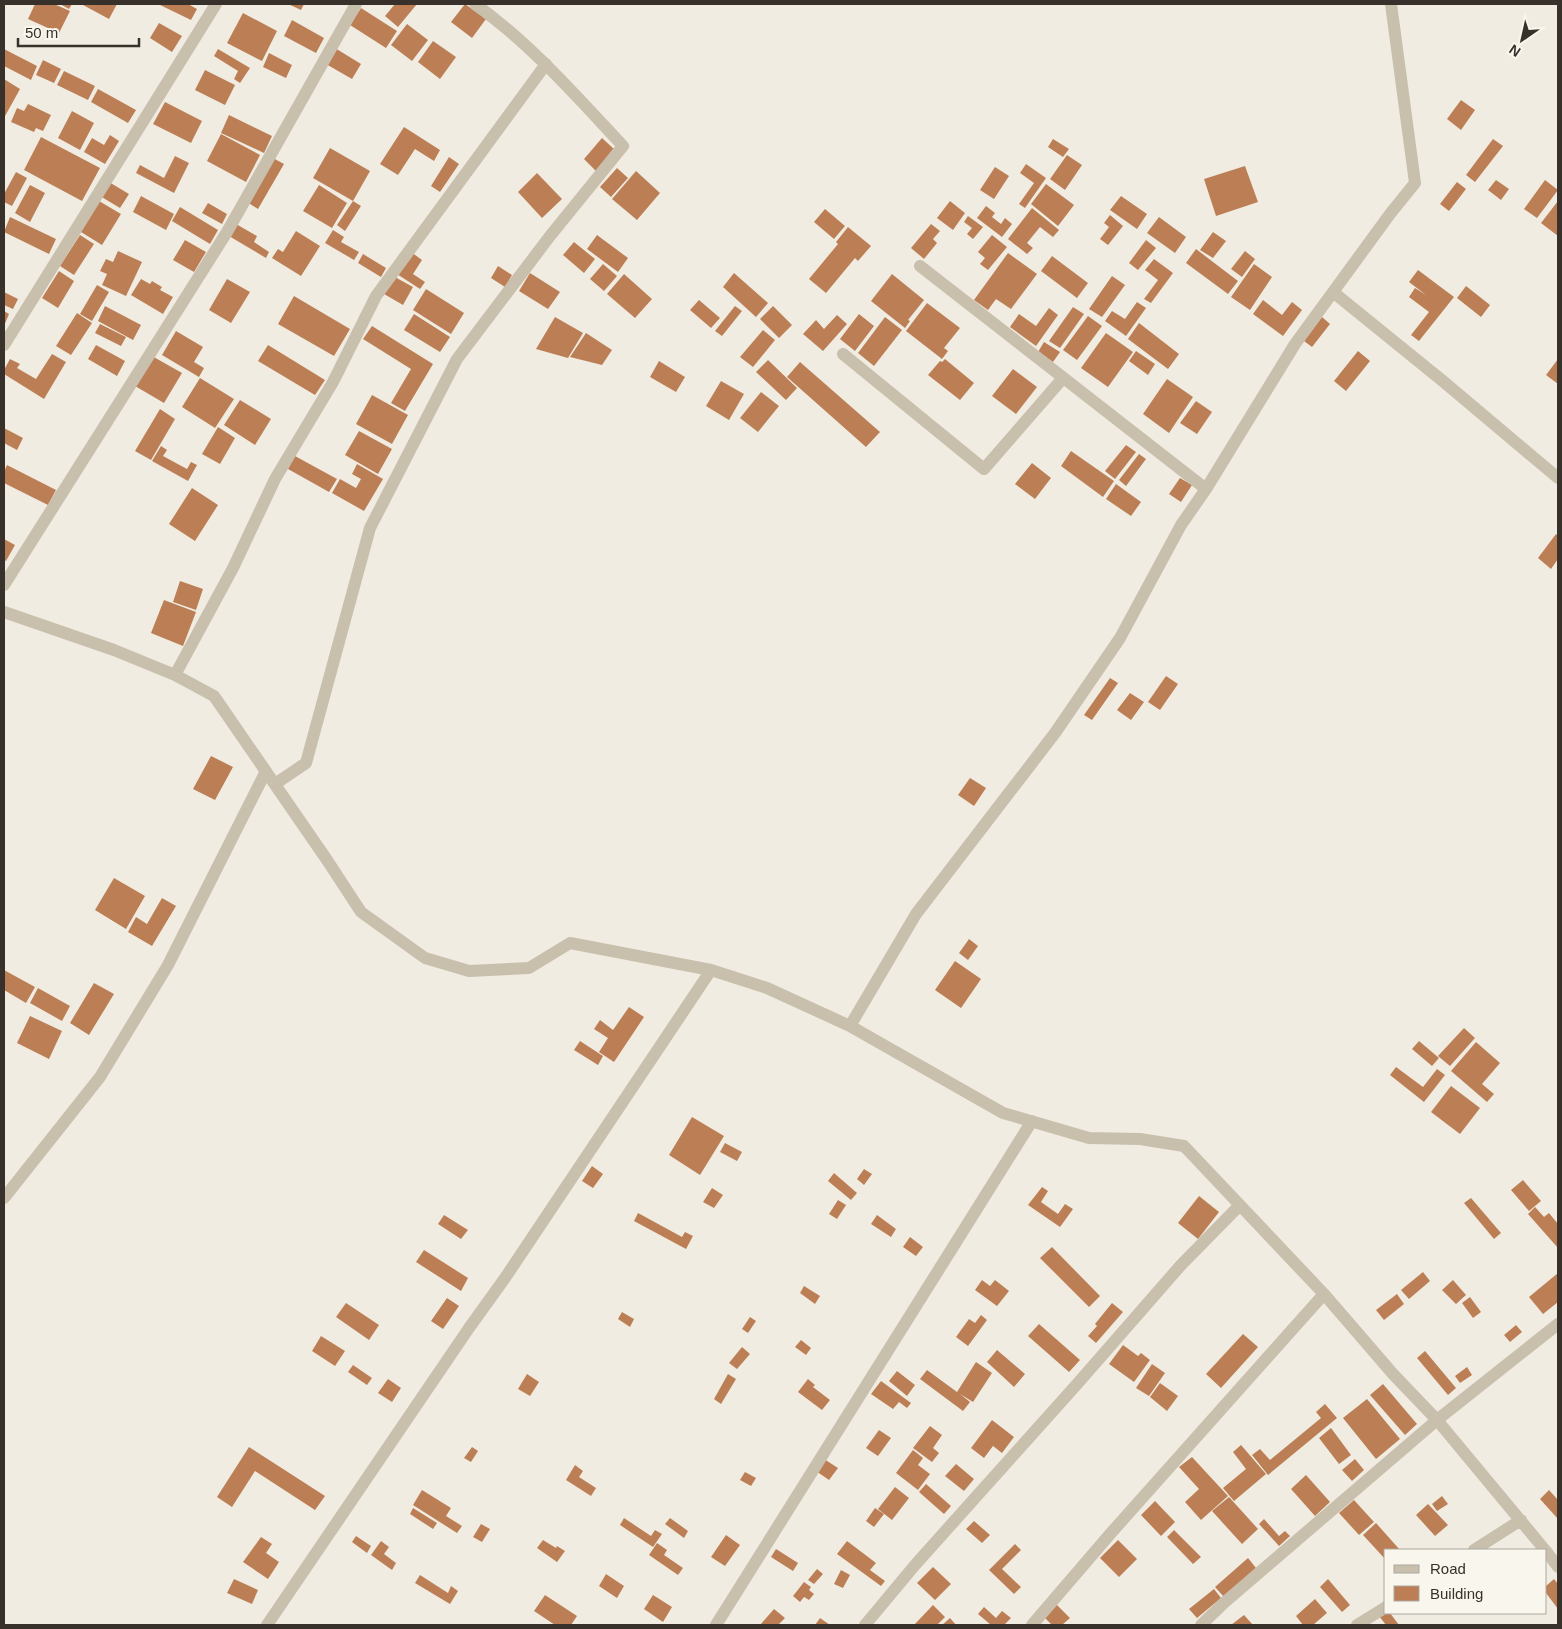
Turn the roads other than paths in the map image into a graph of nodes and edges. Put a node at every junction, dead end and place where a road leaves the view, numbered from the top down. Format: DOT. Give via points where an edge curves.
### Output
graph roads {
  1 [pos="216,4"];
  2 [pos="356,4"];
  3 [pos="475,4"];
  4 [pos="1390,4"];
  5 [pos="546,64"];
  6 [pos="920,266"];
  7 [pos="1333,292"];
  8 [pos="4,344"];
  9 [pos="843,354"];
  10 [pos="1063,378"];
  11 [pos="1558,478"];
  12 [pos="1206,489"];
  13 [pos="4,585"];
  14 [pos="4,612"];
  15 [pos="175,675"];
  16 [pos="266,771"];
  17 [pos="275,784"];
  18 [pos="711,970"];
  19 [pos="850,1026"];
  20 [pos="1032,1121"];
  21 [pos="4,1198"];
  22 [pos="1240,1205"];
  23 [pos="1324,1294"];
  24 [pos="1558,1324"];
  25 [pos="1437,1420"];
  26 [pos="1521,1520"];
  27 [pos="1476,1549"];
  28 [pos="1543,1549"];
  29 [pos="1547,1553"];
  30 [pos="1558,1567"];
  31 [pos="1384,1608"];
  32 [pos="267,1625"];
  33 [pos="716,1625"];
  34 [pos="865,1625"];
  35 [pos="1032,1625"];
  36 [pos="1201,1625"];
  37 [pos="1358,1625"];
  1 -- 8 [label="street"];
  2 -- 13 [label="street" via="227,232"];
  3 -- 5 [label="street"];
  4 -- 7 [label="street" via="1414,183"];
  5 -- 15 [label="street" via="376,296 333,382 275,479 233,568"];
  5 -- 17 [label="street" via="623,146 457,359 370,528 306,763"];
  6 -- 10 [label="street"];
  7 -- 11 [label="street"];
  7 -- 12 [label="street" via="1295,344"];
  9 -- 10 [label="street" via="984,469"];
  10 -- 12 [label="street"];
  12 -- 19 [label="street" via="1181,525 1120,638 1055,733 916,914"];
  14 -- 15 [label="street"];
  15 -- 16 [label="street" via="214,696"];
  16 -- 17 [label="street"];
  16 -- 21 [label="street" via="168,965 100,1077"];
  17 -- 18 [label="street" via="361,912 425,958 470,971 529,968 570,943"];
  18 -- 19 [label="street" via="767,988"];
  18 -- 32 [label="street"];
  19 -- 20 [label="street" via="1003,1113"];
  20 -- 22 [label="street" via="1089,1138 1140,1139 1184,1146"];
  20 -- 33 [label="street"];
  22 -- 23 [label="street"];
  22 -- 34 [label="street" via="1181,1265"];
  23 -- 25 [label="street"];
  23 -- 35 [label="street"];
  24 -- 25 [label="street"];
  25 -- 26 [label="street"];
  25 -- 36 [label="street"];
  26 -- 27 [label="street"];
  26 -- 28 [label="street"];
  29 -- 30 [label="street"];
  31 -- 37 [label="street"];
}
